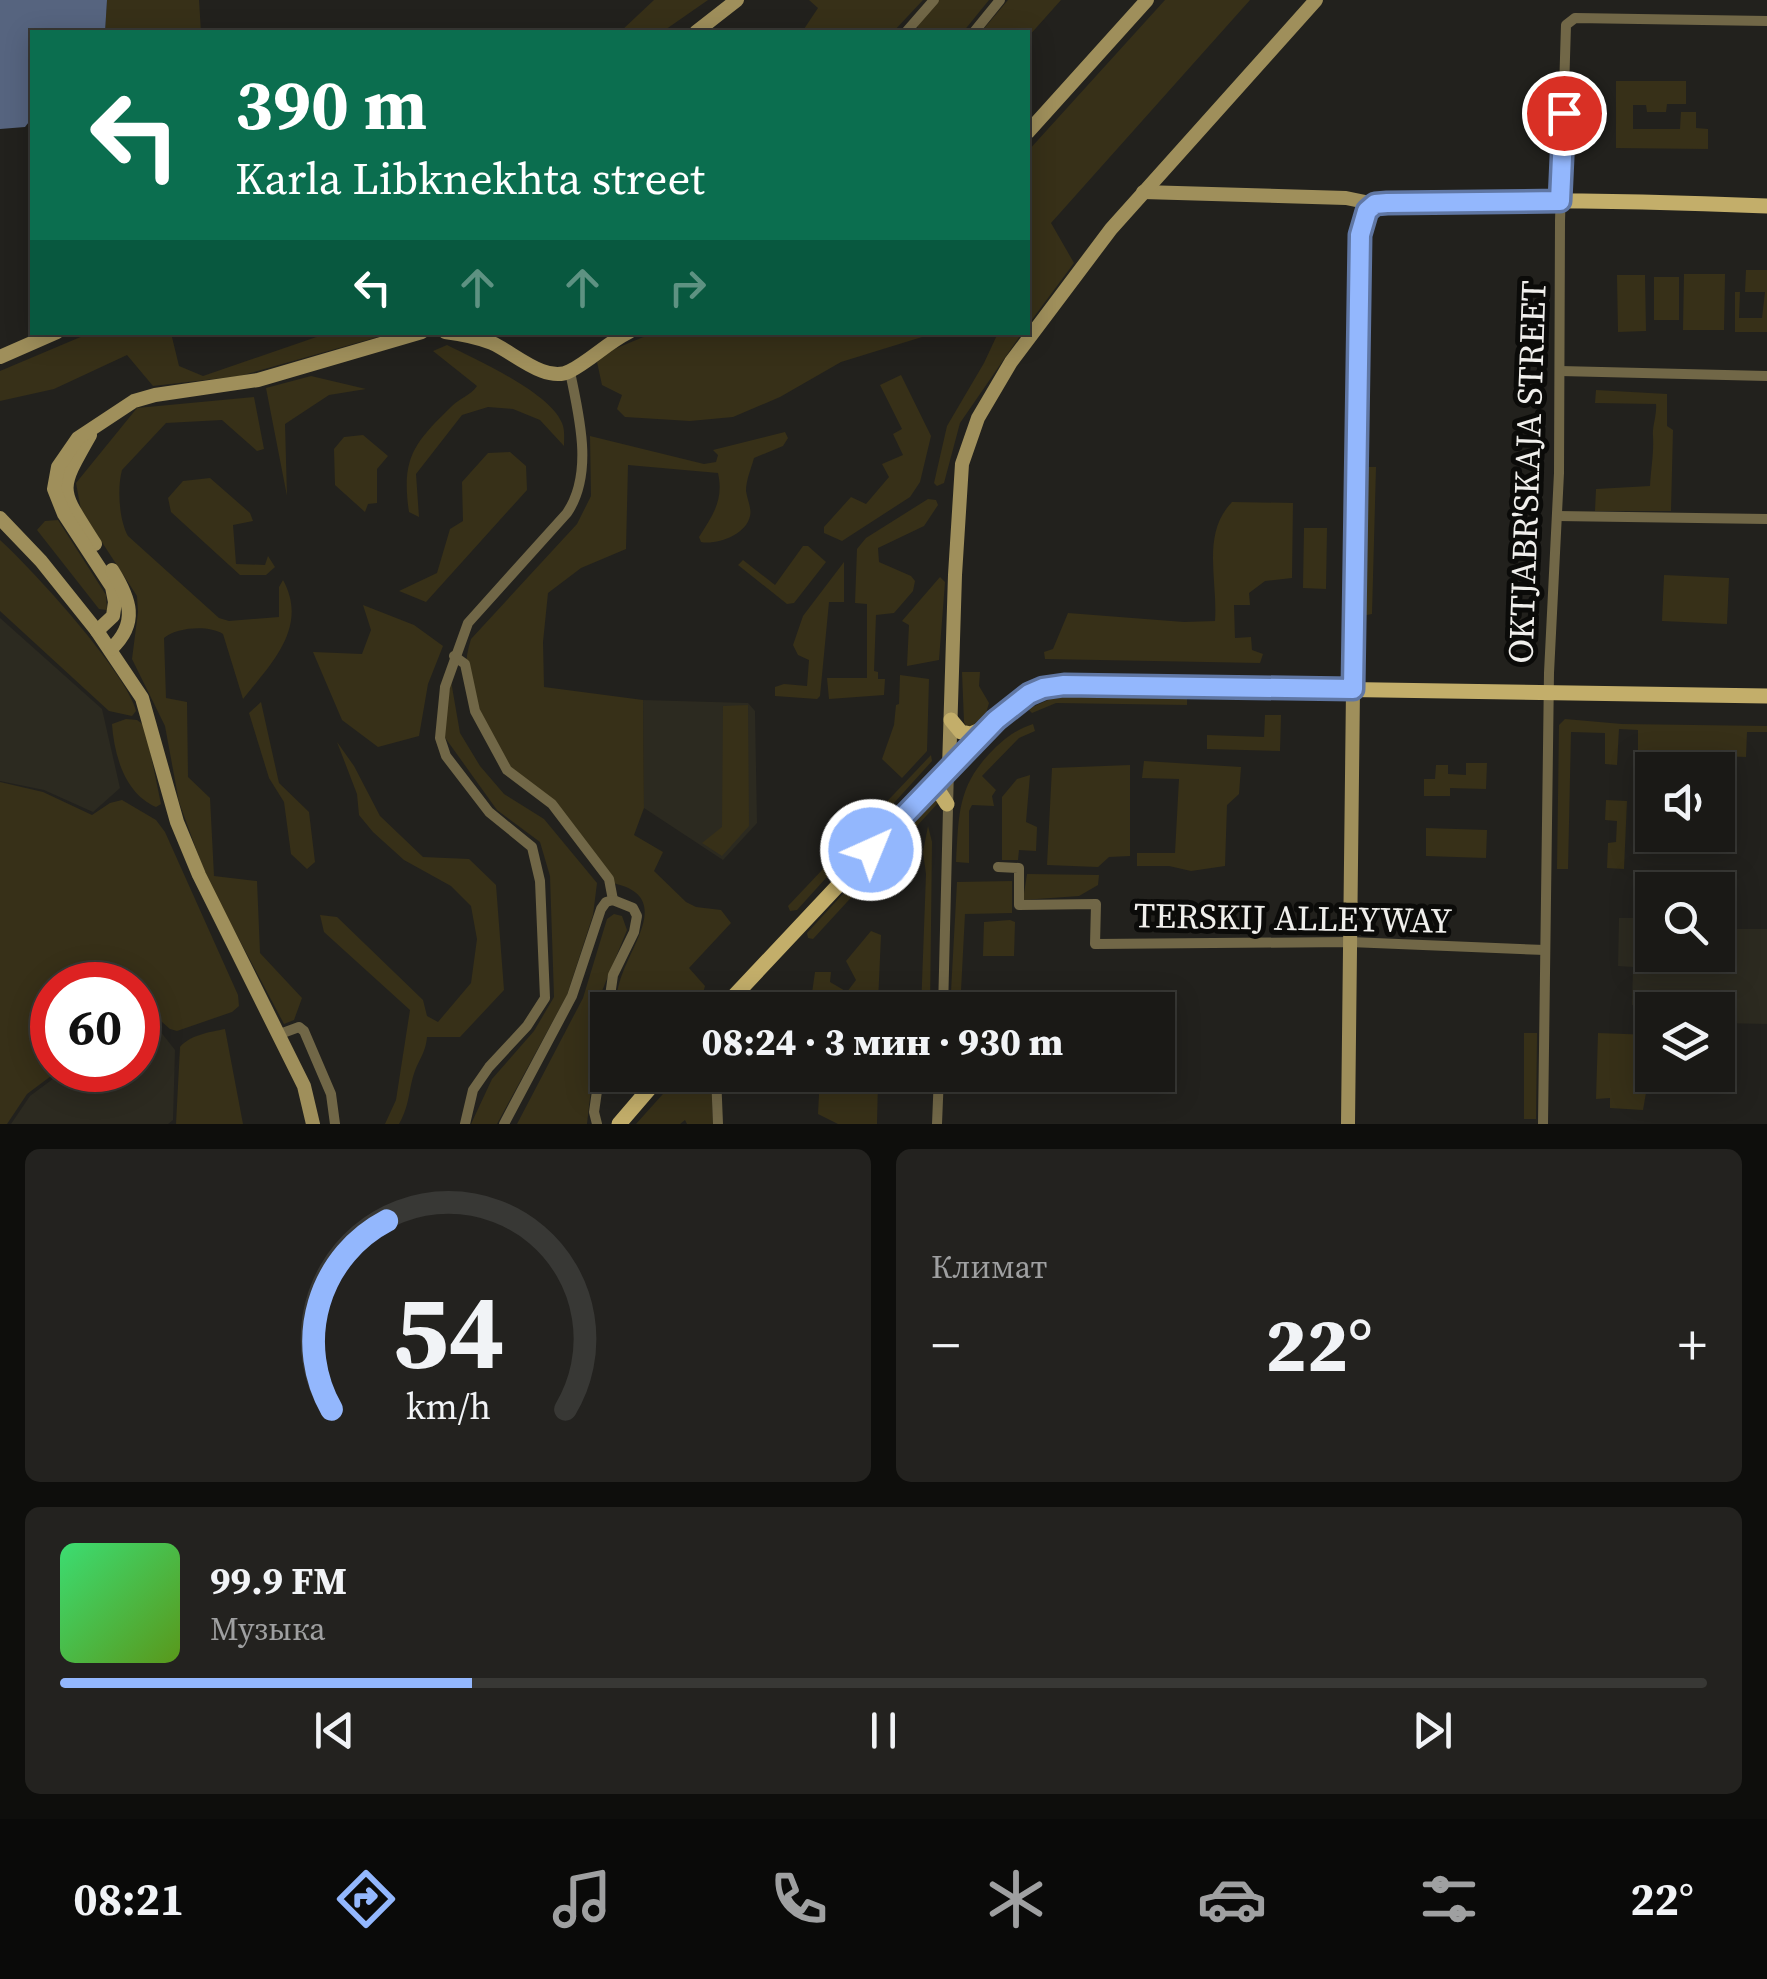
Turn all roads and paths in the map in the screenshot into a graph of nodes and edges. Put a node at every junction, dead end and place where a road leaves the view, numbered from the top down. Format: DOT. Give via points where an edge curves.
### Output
graph roads {
  1 [pos="737,0"];
  2 [pos="934,0"];
  3 [pos="1000,0"];
  4 [pos="1147,0"];
  5 [pos="1316,0"];
  6 [pos="1767,21"];
  7 [pos="699,30"];
  8 [pos="908,30"];
  9 [pos="976,30"];
  10 [pos="1030,130"];
  11 [pos="1144,192"];
  12 [pos="1560,201"];
  13 [pos="1375,204"];
  14 [pos="1767,206"];
  15 [pos="50,335"];
  16 [pos="412,335"];
  17 [pos="459,335"];
  18 [pos="624,335"];
  19 [pos="0,357"];
  20 [pos="1560,371"];
  21 [pos="570,372"];
  22 [pos="1767,376"];
  23 [pos="95,426"];
  24 [pos="1557,516"];
  25 [pos="0,518"];
  26 [pos="1767,519"];
  27 [pos="97,631"];
  28 [pos="111,649"];
  29 [pos="454,656"];
  30 [pos="1353,689"];
  31 [pos="1548,692"];
  32 [pos="1767,696"];
  33 [pos="951,720"];
  34 [pos="996,720"];
  35 [pos="950,768"];
  36 [pos="920,798"];
  37 [pos="947,804"];
  38 [pos="998,867"];
  39 [pos="614,900"];
  40 [pos="1350,942"];
  41 [pos="1545,950"];
  42 [pos="611,992"];
  43 [pos="738,992"];
  44 [pos="942,992"];
  45 [pos="280,1034"];
  46 [pos="597,1092"];
  47 [pos="647,1092"];
  48 [pos="717,1092"];
  49 [pos="938,1092"];
  50 [pos="313,1124"];
  51 [pos="335,1124"];
  52 [pos="466,1124"];
  53 [pos="504,1124"];
  54 [pos="597,1124"];
  55 [pos="620,1124"];
  56 [pos="718,1124"];
  57 [pos="937,1124"];
  58 [pos="1348,1124"];
  59 [pos="1543,1124"];
  1 -- 7 [label="street"];
  2 -- 8 [label="street"];
  3 -- 9 [label="street"];
  4 -- 10 [label="street"];
  5 -- 11 [label="street"];
  6 -- 12 [label="street, OKTJABR'SKAJA STREET" via="1575,18 1566,26"];
  11 -- 13 [label="street"];
  11 -- 33 [label="street" via="1010,362 966,447"];
  12 -- 13 [label="main road"];
  12 -- 14 [label="main road"];
  12 -- 20 [label="street, OKTJABR'SKAJA STREET"];
  13 -- 30 [label="main road" via="1360,235"];
  15 -- 19 [label="street"];
  16 -- 23 [label="street" via="258,380 144,398"];
  17 -- 21 [label="street" via="490,342 546,373"];
  18 -- 21 [label="street"];
  20 -- 22 [label="street"];
  20 -- 24 [label="street, OKTJABR'SKAJA STREET"];
  21 -- 29 [label="street" via="582,478 573,504 472,617"];
  23 -- 27 [label="street" via="64,454 54,481 64,514 114,594 112,616"];
  23 -- 28 [label="street" via="66,485 129,600 124,633"];
  24 -- 26 [label="street"];
  24 -- 31 [label="street, OKTJABR'SKAJA STREET"];
  25 -- 27 [label="street"];
  27 -- 28 [label="street"];
  28 -- 45 [label="street" via="147,711 199,875"];
  29 -- 39 [label="street" via="465,664 475,711 507,770 552,804 609,879"];
  29 -- 52 [label="street" via="440,738 465,783 532,847 540,881 545,998 473,1090"];
  30 -- 31 [label="main road"];
  30 -- 34 [label="main road" via="1064,685 1029,694"];
  30 -- 40 [label="street"];
  31 -- 32 [label="main road"];
  31 -- 41 [label="street, OKTJABR'SKAJA STREET"];
  33 -- 34 [label="main road" via="972,734"];
  33 -- 35 [label="street"];
  34 -- 35 [label="main road"];
  35 -- 36 [label="main road"];
  35 -- 37 [label="street"];
  36 -- 37 [label="main road" via="934,791"];
  36 -- 43 [label="main road"];
  37 -- 44 [label="street"];
  38 -- 40 [label="street, TERSKIJ ALLEYWAY" via="1019,868 1019,905 1096,904 1095,944"];
  39 -- 42 [label="street" via="637,916"];
  39 -- 53 [label="street" via="601,909 572,996"];
  40 -- 41 [label="street, TERSKIJ ALLEYWAY"];
  40 -- 58 [label="street"];
  41 -- 59 [label="street, OKTJABR'SKAJA STREET"];
  45 -- 50 [label="street"];
  45 -- 51 [label="street" via="299,1026 304,1031 331,1094"];
  46 -- 54 [label="street"];
  47 -- 55 [label="main road"];
  48 -- 56 [label="street"];
  49 -- 57 [label="street"];
}
